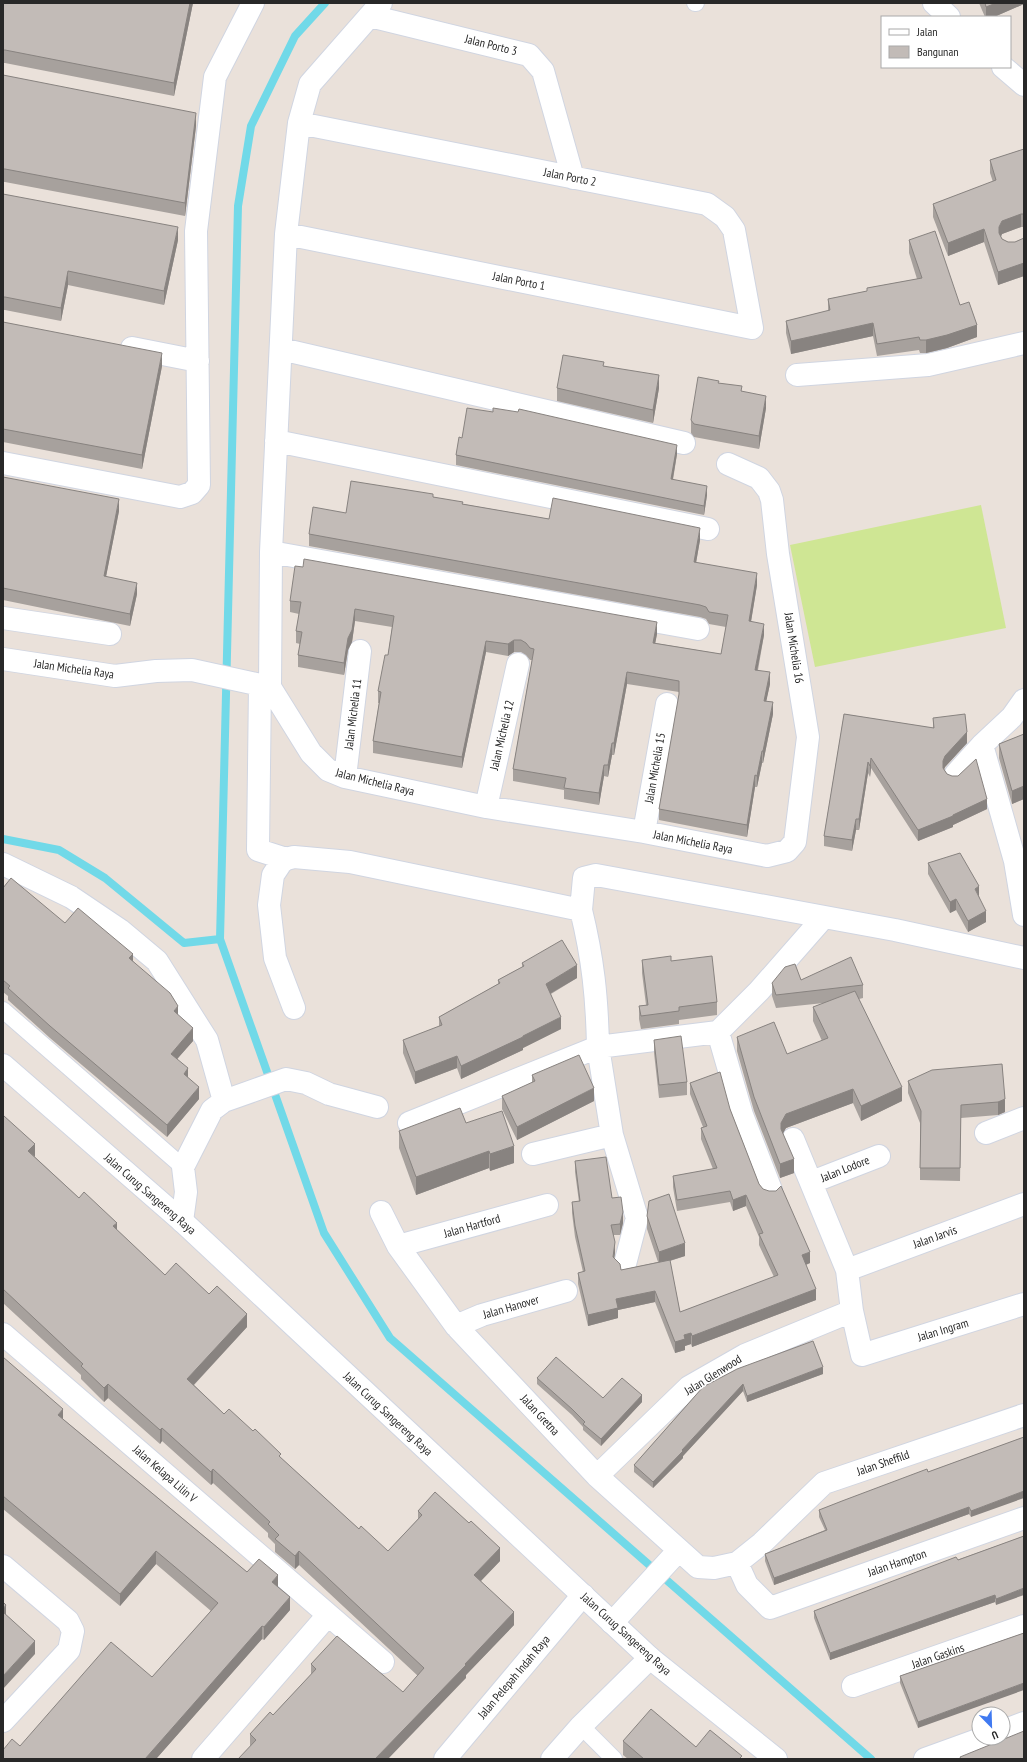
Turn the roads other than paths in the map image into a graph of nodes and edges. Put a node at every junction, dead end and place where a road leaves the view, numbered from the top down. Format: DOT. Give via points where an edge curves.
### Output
graph roads {
  1 [pos="253,3"];
  2 [pos="934,3"];
  3 [pos="376,9"];
  4 [pos="948,16"];
  5 [pos="1004,68"];
  6 [pos="1024,85"];
  7 [pos="187,112"];
  8 [pos="210,116"];
  9 [pos="299,123"];
  10 [pos="573,178"];
  11 [pos="173,227"];
  12 [pos="196,231"];
  13 [pos="286,234"];
  14 [pos="752,328"];
  15 [pos="1024,343"];
  16 [pos="112,344"];
  17 [pos="280,349"];
  18 [pos="198,361"];
  19 [pos="797,375"];
  20 [pos="276,441"];
  21 [pos="684,443"];
  22 [pos="3,463"];
  23 [pos="728,464"];
  24 [pos="708,529"];
  25 [pos="272,552"];
  26 [pos="3,618"];
  27 [pos="698,629"];
  28 [pos="110,634"];
  29 [pos="360,651"];
  30 [pos="3,659"];
  31 [pos="518,664"];
  32 [pos="261,685"];
  33 [pos="1024,700"];
  34 [pos="667,704"];
  35 [pos="982,745"];
  36 [pos="955,775"];
  37 [pos="345,777"];
  38 [pos="486,807"];
  39 [pos="644,832"];
  40 [pos="787,851"];
  41 [pos="286,860"];
  42 [pos="3,864"];
  43 [pos="581,910"];
  44 [pos="1024,915"];
  45 [pos="823,918"];
  46 [pos="1024,958"];
  47 [pos="294,1008"];
  48 [pos="3,1010"];
  49 [pos="718,1032"];
  50 [pos="598,1047"];
  51 [pos="3,1065"];
  52 [pos="224,1100"];
  53 [pos="376,1107"];
  54 [pos="1024,1118"];
  55 [pos="409,1123"];
  56 [pos="986,1133"];
  57 [pos="612,1135"];
  58 [pos="793,1139"];
  59 [pos="533,1154"];
  60 [pos="879,1156"];
  61 [pos="183,1167"];
  62 [pos="812,1182"];
  63 [pos="771,1190"];
  64 [pos="1024,1204"];
  65 [pos="547,1205"];
  66 [pos="381,1212"];
  67 [pos="182,1221"];
  68 [pos="398,1246"];
  69 [pos="624,1264"];
  70 [pos="847,1270"];
  71 [pos="566,1291"];
  72 [pos="1024,1304"];
  73 [pos="852,1311"];
  74 [pos="456,1326"];
  75 [pos="3,1334"];
  76 [pos="1024,1414"];
  77 [pos="597,1476"];
  78 [pos="1024,1518"];
  79 [pos="679,1550"];
  80 [pos="737,1563"];
  81 [pos="3,1566"];
  82 [pos="583,1595"];
  83 [pos="328,1615"];
  84 [pos="618,1617"];
  85 [pos="1024,1626"];
  86 [pos="650,1658"];
  87 [pos="382,1662"];
  88 [pos="853,1686"];
  89 [pos="3,1721"];
  90 [pos="1024,1723"];
  91 [pos="581,1726"];
  92 [pos="1011,1728"];
  93 [pos="971,1742"];
  94 [pos="202,1759"];
  95 [pos="445,1759"];
  96 [pos="552,1759"];
  97 [pos="614,1759"];
  98 [pos="776,1759"];
  99 [pos="925,1759"];
  1 -- 8 [label="street" via="215,77"];
  2 -- 4 [label="street"];
  3 -- 9 [label="street" via="310,84"];
  3 -- 10 [label="street, Jalan Porto 3" via="529,55 542,71"];
  5 -- 6 [label="street"];
  7 -- 8 [label="street"];
  8 -- 12 [label="street"];
  9 -- 10 [label="street, Jalan Porto 2"];
  9 -- 13 [label="street"];
  10 -- 14 [label="street, Jalan Porto 2" via="707,204 725,217 734,230"];
  11 -- 12 [label="street"];
  12 -- 18 [label="street"];
  13 -- 14 [label="street, Jalan Porto 1"];
  13 -- 17 [label="street"];
  15 -- 19 [label="street" via="928,365"];
  16 -- 18 [label="street"];
  17 -- 20 [label="street"];
  17 -- 21 [label="street"];
  18 -- 22 [label="street" via="199,485 192,493 180,497"];
  20 -- 24 [label="street"];
  20 -- 25 [label="street"];
  23 -- 40 [label="street, Jalan Michelia 16" via="759,478 772,500 778,554 808,737 795,842"];
  25 -- 27 [label="street"];
  25 -- 32 [label="street"];
  26 -- 28 [label="street"];
  29 -- 37 [label="street, Jalan Michelia 11"];
  30 -- 32 [label="street, Jalan Michelia Raya" via="116,676 192,670"];
  31 -- 38 [label="street, Jalan Michelia 12"];
  32 -- 37 [label="street, Jalan Michelia Raya" via="311,753 328,770"];
  32 -- 41 [label="street" via="258,850"];
  33 -- 35 [label="street" via="1012,717"];
  34 -- 39 [label="street, Jalan Michelia 15"];
  35 -- 36 [label="street"];
  35 -- 44 [label="street" via="1015,861"];
  37 -- 38 [label="street, Jalan Michelia Raya"];
  38 -- 39 [label="street, Jalan Michelia Raya"];
  39 -- 40 [label="street, Jalan Michelia Raya" via="767,856"];
  41 -- 43 [label="street" via="294,857 350,862"];
  41 -- 47 [label="street" via="273,875 269,905 275,958"];
  42 -- 52 [label="street" via="71,897 120,930 157,961 207,1040"];
  43 -- 45 [label="street" via="584,878 596,875"];
  43 -- 50 [label="street" via="597,999"];
  45 -- 46 [label="street" via="895,930"];
  45 -- 49 [label="street" via="759,991"];
  48 -- 61 [label="lane"];
  49 -- 50 [label="street"];
  49 -- 63 [label="street" via="742,1114"];
  50 -- 55 [label="street"];
  50 -- 57 [label="street"];
  51 -- 67 [label="street, Jalan Curug Sangereng Raya"];
  52 -- 53 [label="street" via="286,1078 306,1083 329,1094"];
  52 -- 61 [label="street" via="212,1110"];
  54 -- 56 [label="street"];
  57 -- 59 [label="street"];
  57 -- 69 [label="street" via="637,1218"];
  58 -- 62 [label="street"];
  60 -- 62 [label="street, Jalan Lodore"];
  61 -- 67 [label="street" via="186,1192"];
  62 -- 70 [label="street"];
  64 -- 70 [label="street, Jalan Jarvis"];
  65 -- 68 [label="street, Jalan Hartford"];
  66 -- 68 [label="street, Jalan Gretna"];
  67 -- 82 [label="street, Jalan Curug Sangereng Raya"];
  68 -- 74 [label="street, Jalan Gretna"];
  70 -- 73 [label="street"];
  71 -- 74 [label="street, Jalan Hanover" via="482,1315"];
  72 -- 73 [label="street, Jalan Ingram" via="862,1355"];
  73 -- 77 [label="street, Jalan Glenwood" via="745,1355 689,1388"];
  74 -- 77 [label="street, Jalan Gretna"];
  75 -- 83 [label="street, Jalan Kelapa Lilin V"];
  76 -- 80 [label="street, Jalan Sheffild" via="824,1483 762,1543"];
  77 -- 79 [label="street, Jalan Gretna"];
  78 -- 80 [label="street, Jalan Hampton" via="770,1608 747,1585"];
  79 -- 80 [label="street, Jalan Gretna" via="698,1567 714,1568"];
  79 -- 84 [label="street"];
  81 -- 89 [label="street" via="68,1621 73,1631 69,1650"];
  82 -- 84 [label="street, Jalan Curug Sangereng Raya"];
  82 -- 95 [label="street, Jalan Pelepah Indah Raya"];
  83 -- 87 [label="street, Jalan Kelapa Lilin V"];
  83 -- 94 [label="street"];
  84 -- 86 [label="street, Jalan Curug Sangereng Raya"];
  85 -- 88 [label="street, Jalan Gaskins"];
  86 -- 91 [label="street"];
  86 -- 98 [label="street, Jalan Curug Sangereng Raya"];
  90 -- 92 [label="street"];
  91 -- 96 [label="street"];
  91 -- 97 [label="lane"];
  93 -- 99 [label="street"];
}
